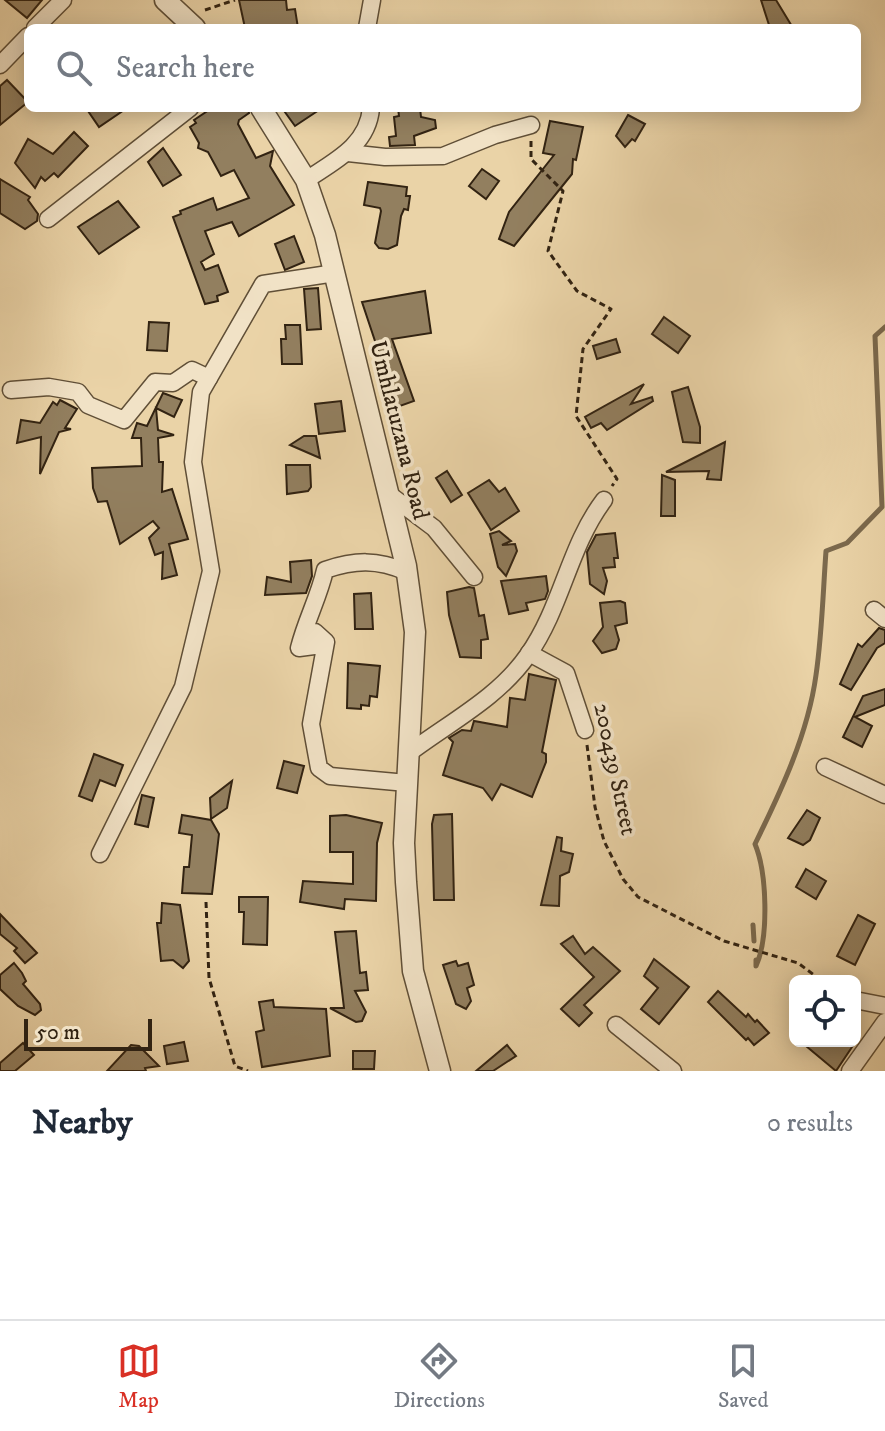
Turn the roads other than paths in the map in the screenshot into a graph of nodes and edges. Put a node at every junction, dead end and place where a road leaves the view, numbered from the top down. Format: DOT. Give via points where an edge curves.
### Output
graph roads {
  1 [pos="63,0"];
  2 [pos="165,0"];
  3 [pos="372,0"];
  4 [pos="189,22"];
  5 [pos="39,24"];
  6 [pos="368,24"];
  7 [pos="24,40"];
  8 [pos="0,65"];
  9 [pos="185,112"];
  10 [pos="264,112"];
  11 [pos="370,112"];
  12 [pos="531,125"];
  13 [pos="348,153"];
  14 [pos="306,180"];
  15 [pos="48,219"];
  16 [pos="335,273"];
  17 [pos="209,378"];
  18 [pos="11,390"];
  19 [pos="390,495"];
  20 [pos="604,500"];
  21 [pos="407,572"];
  22 [pos="474,577"];
  23 [pos="529,653"];
  24 [pos="585,730"];
  25 [pos="409,753"];
  26 [pos="825,767"];
  27 [pos="407,783"];
  28 [pos="885,795"];
  29 [pos="100,854"];
  30 [pos="861,1001"];
  31 [pos="885,1006"];
  32 [pos="885,1022"];
  33 [pos="616,1025"];
  34 [pos="440,1071"];
  35 [pos="673,1071"];
  36 [pos="850,1071"];
  1 -- 5 [label="street"];
  2 -- 4 [label="street"];
  3 -- 6 [label="street"];
  7 -- 8 [label="street"];
  9 -- 15 [label="street"];
  10 -- 14 [label="street, Umhlatuzana Road"];
  11 -- 13 [label="street" via="365,134"];
  12 -- 13 [label="street" via="443,156"];
  13 -- 14 [label="street"];
  14 -- 16 [label="street, Umhlatuzana Road"];
  16 -- 17 [label="street" via="263,284"];
  16 -- 19 [label="street, Umhlatuzana Road"];
  17 -- 18 [label="street" via="192,370 173,383 155,382 124,420 88,405 78,392 49,387"];
  17 -- 29 [label="street" via="201,392 193,462 211,571 183,687"];
  19 -- 21 [label="street, Umhlatuzana Road"];
  19 -- 22 [label="street" via="434,528"];
  20 -- 23 [label="street" via="584,526 564,585"];
  21 -- 25 [label="street, Umhlatuzana Road" via="415,632"];
  21 -- 27 [label="street" via="355,560 325,570 299,648 314,646 315,632 326,642 311,724 319,768 330,776"];
  23 -- 24 [label="street, 200439 Street" via="566,673"];
  23 -- 25 [label="street" via="482,702"];
  25 -- 27 [label="street, Umhlatuzana Road"];
  26 -- 28 [label="street"];
  27 -- 34 [label="street, Umhlatuzana Road" via="404,843 413,971"];
  30 -- 31 [label="street"];
  32 -- 36 [label="street"];
  33 -- 35 [label="street"];
}
